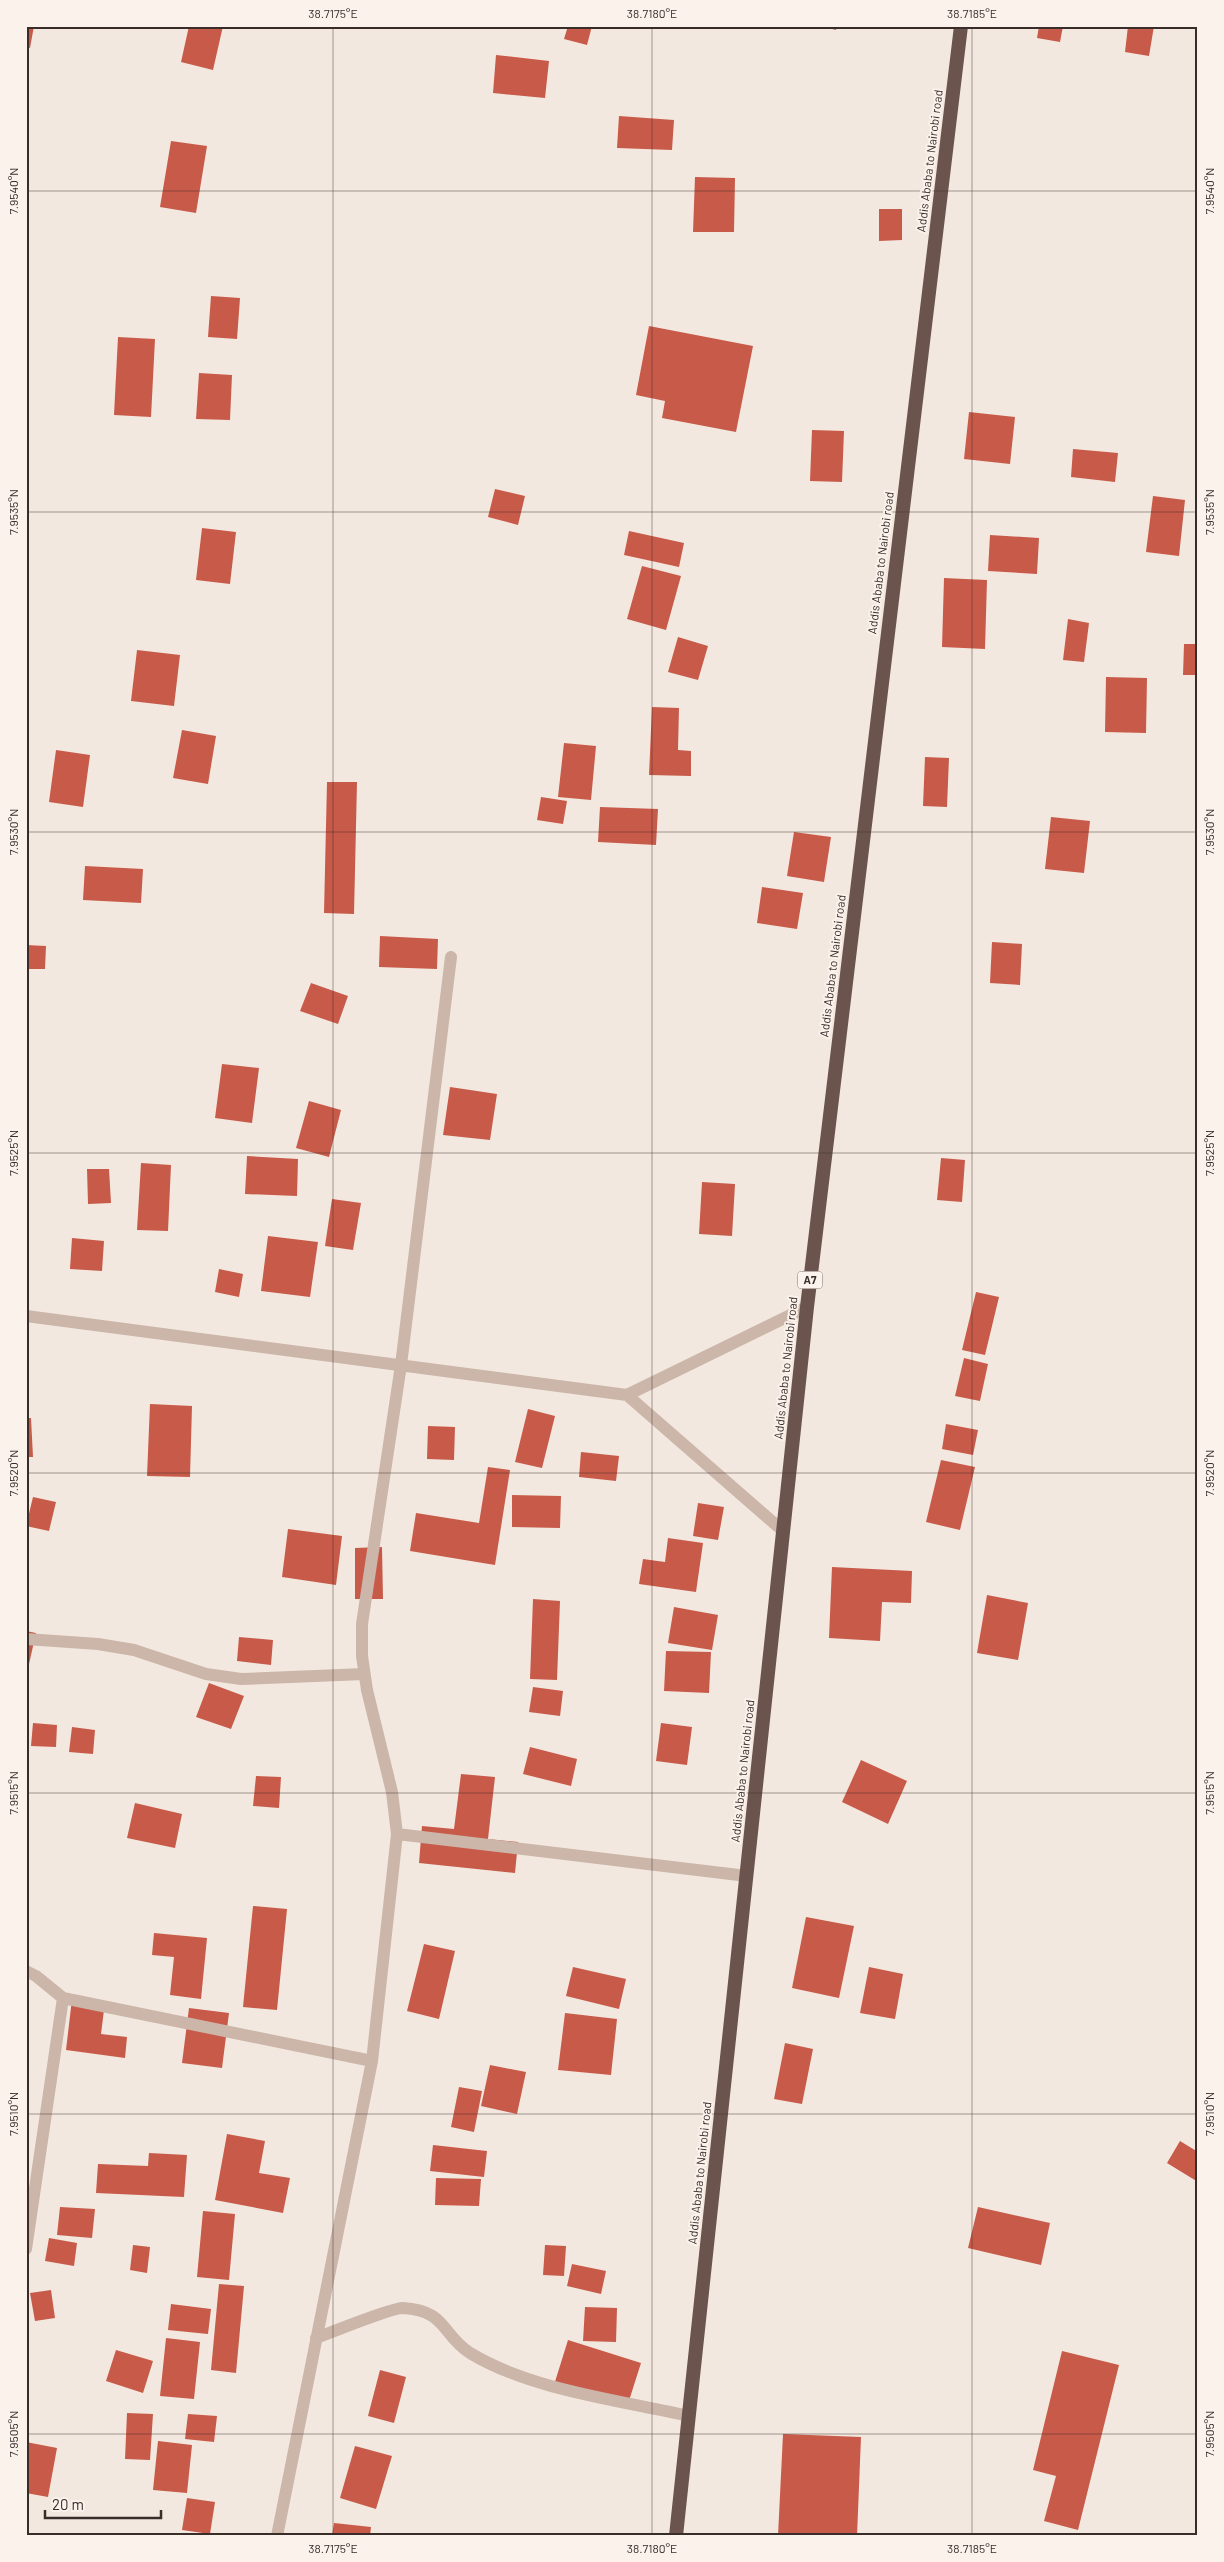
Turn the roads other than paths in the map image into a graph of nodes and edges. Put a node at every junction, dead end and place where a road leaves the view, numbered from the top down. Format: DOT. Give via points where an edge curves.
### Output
graph roads {
  1 [pos="961,26"];
  2 [pos="450,957"];
  3 [pos="807,1307"];
  4 [pos="26,1316"];
  5 [pos="401,1365"];
  6 [pos="628,1395"];
  7 [pos="783,1531"];
  8 [pos="26,1639"];
  9 [pos="364,1674"];
  10 [pos="398,1834"];
  11 [pos="747,1876"];
  12 [pos="26,1972"];
  13 [pos="63,1998"];
  14 [pos="372,2061"];
  15 [pos="26,2249"];
  16 [pos="316,2338"];
  17 [pos="689,2416"];
  18 [pos="277,2536"];
  19 [pos="676,2536"];
  1 -- 3 [label="highway, Addis Ababa to Nairobi road / A7"];
  2 -- 5 [label="street"];
  3 -- 6 [label="street"];
  3 -- 7 [label="highway, Addis Ababa to Nairobi road / A7"];
  4 -- 5 [label="street"];
  5 -- 6 [label="street"];
  5 -- 9 [label="street" via="362,1624"];
  6 -- 7 [label="street"];
  7 -- 11 [label="highway, Addis Ababa to Nairobi road / A7"];
  8 -- 9 [label="street" via="134,1650 206,1674 241,1679"];
  9 -- 10 [label="street" via="392,1792"];
  10 -- 11 [label="street"];
  10 -- 14 [label="street"];
  11 -- 17 [label="highway, Addis Ababa to Nairobi road / A7"];
  12 -- 13 [label="street"];
  13 -- 14 [label="street"];
  13 -- 15 [label="street"];
  14 -- 16 [label="street"];
  16 -- 17 [label="street" via="401,2308 430,2313 465,2349 521,2378"];
  16 -- 18 [label="street"];
  17 -- 19 [label="highway, Addis Ababa to Nairobi road / A7"];
}
